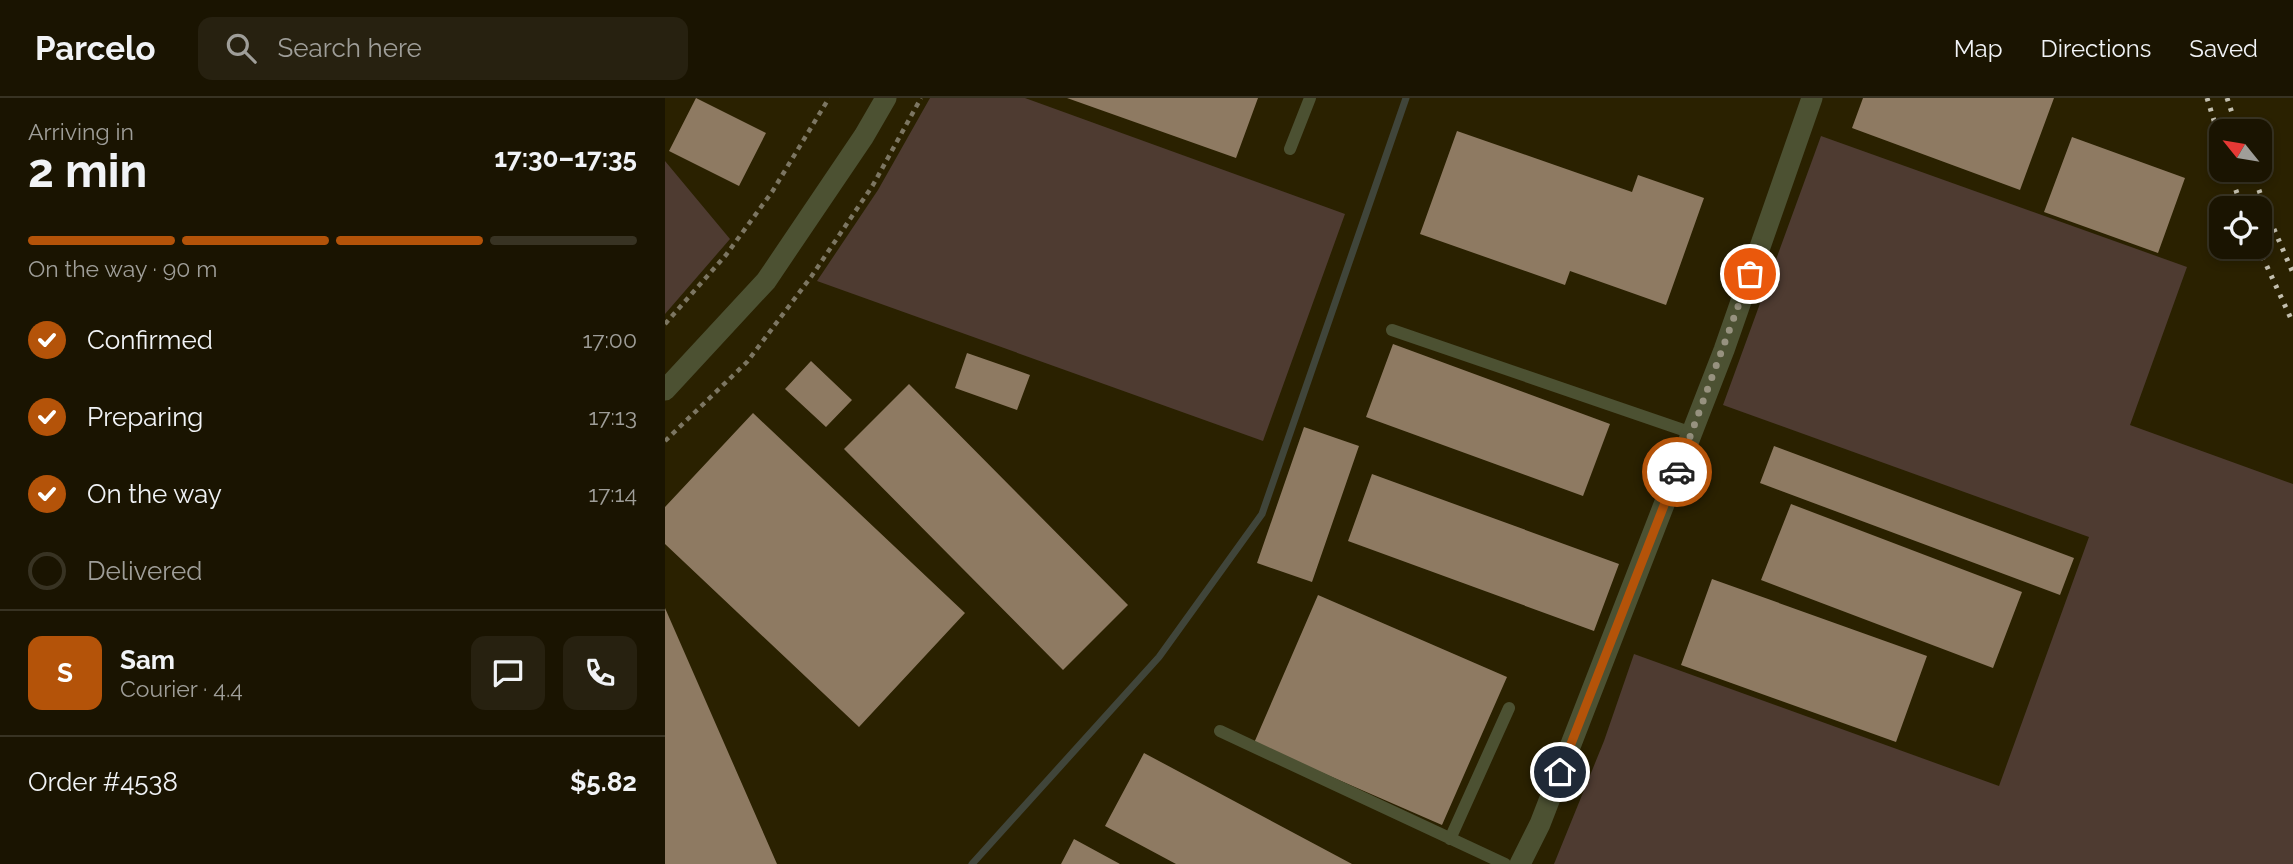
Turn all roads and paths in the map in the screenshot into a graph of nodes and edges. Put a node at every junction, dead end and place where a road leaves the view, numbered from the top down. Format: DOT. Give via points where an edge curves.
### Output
graph roads {
  1 [pos="829,98"];
  2 [pos="886,98"];
  3 [pos="921,98"];
  4 [pos="1310,98"];
  5 [pos="1812,98"];
  6 [pos="1290,149"];
  7 [pos="665,324"];
  8 [pos="1392,330"];
  9 [pos="665,390"];
  10 [pos="1692,433"];
  11 [pos="665,441"];
  12 [pos="1509,708"];
  13 [pos="1220,731"];
  14 [pos="1450,839"];
  15 [pos="1505,864"];
  16 [pos="1520,864"];
  1 -- 7 [label="path" via="772,192 726,255"];
  2 -- 9 [label="street" via="766,281"];
  3 -- 11 [label="path" via="873,185 747,362"];
  4 -- 6 [label="lane"];
  5 -- 10 [label="street"];
  8 -- 10 [label="lane"];
  10 -- 16 [label="street" via="1540,824"];
  12 -- 14 [label="lane"];
  13 -- 14 [label="lane"];
  14 -- 15 [label="lane"];
}
